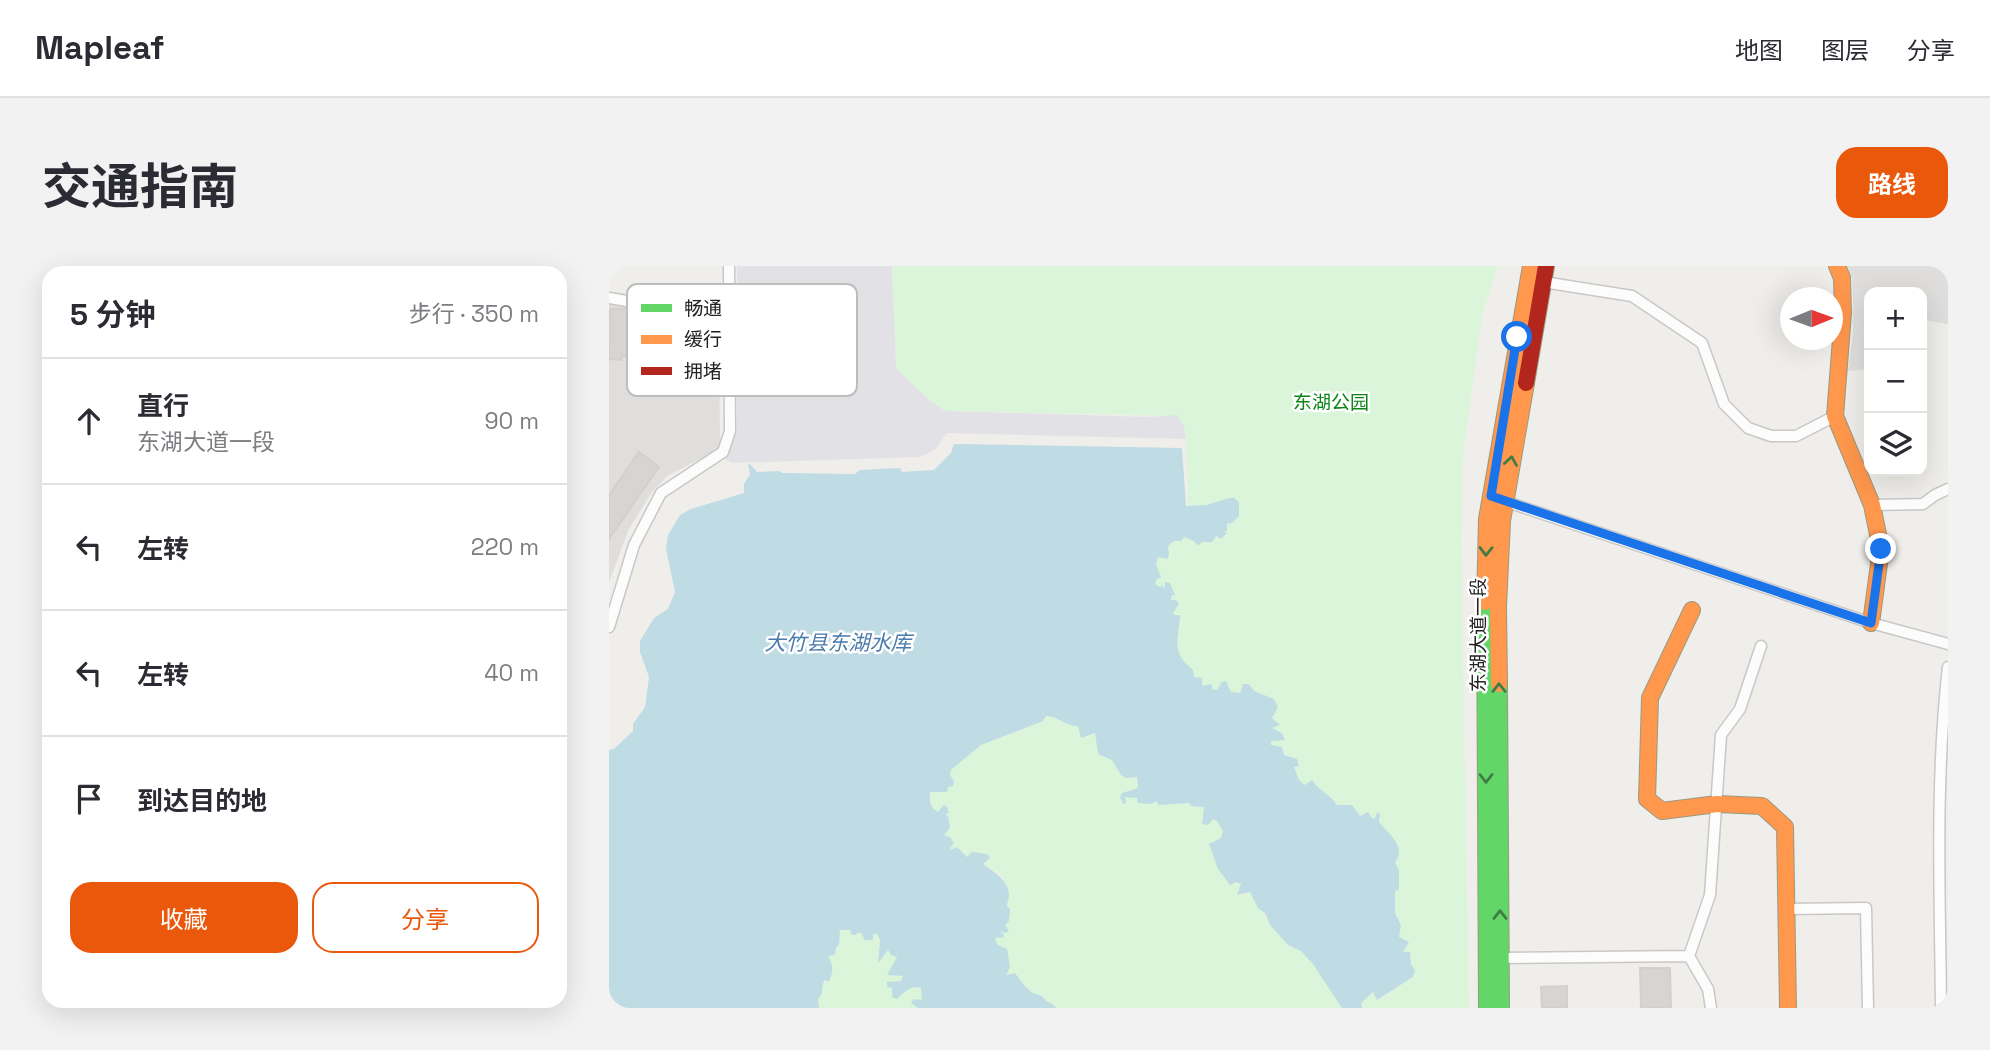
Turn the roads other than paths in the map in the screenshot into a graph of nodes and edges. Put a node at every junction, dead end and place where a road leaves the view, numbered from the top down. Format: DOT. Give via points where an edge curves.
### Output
graph roads {
  1 [pos="729,266"];
  2 [pos="1531,266"];
  3 [pos="1837,266"];
  4 [pos="1545,274"];
  5 [pos="729,284"];
  6 [pos="609,298"];
  7 [pos="627,301"];
  8 [pos="730,396"];
  9 [pos="1835,416"];
  10 [pos="1948,489"];
  11 [pos="1498,498"];
  12 [pos="1872,505"];
  13 [pos="1692,610"];
  14 [pos="1871,623"];
  15 [pos="609,627"];
  16 [pos="1948,644"];
  17 [pos="1761,646"];
  18 [pos="1948,667"];
  19 [pos="1717,804"];
  20 [pos="1787,909"];
  21 [pos="1689,956"];
  22 [pos="1494,958"];
  23 [pos="1487,1008"];
  24 [pos="1501,1008"];
  25 [pos="1711,1008"];
  26 [pos="1788,1008"];
  27 [pos="1868,1008"];
  28 [pos="1941,1008"];
  1 -- 5 [label="street"];
  2 -- 11 [label="main road, 东湖大道一段"];
  3 -- 9 [label="main road" via="1843,313"];
  4 -- 9 [label="street" via="1632,296 1702,343 1724,404 1748,428 1771,436 1796,436"];
  11 -- 4 [label="main road, 东湖大道一段, one-way"];
  6 -- 7 [label="street"];
  8 -- 15 [label="street" via="730,431 723,452 661,493 633,545"];
  9 -- 12 [label="main road"];
  10 -- 12 [label="street" via="1923,504"];
  11 -- 14 [label="street"];
  11 -- 22 [label="main road, 东湖大道一段" via="1487,519 1485,607"];
  12 -- 14 [label="main road" via="1881,549"];
  13 -- 19 [label="main road" via="1650,698 1647,799 1662,811"];
  14 -- 16 [label="street"];
  17 -- 19 [label="street" via="1740,709 1721,735"];
  18 -- 28 [label="street" via="1939,803"];
  19 -- 20 [label="main road" via="1762,806 1786,827"];
  19 -- 21 [label="street" via="1710,895"];
  20 -- 26 [label="main road"];
  20 -- 27 [label="street" via="1866,908"];
  21 -- 22 [label="street"];
  21 -- 25 [label="street" via="1707,989"];
  22 -- 23 [label="main road, 东湖大道一段"];
  22 -- 24 [label="main road, 东湖大道一段"];
}
